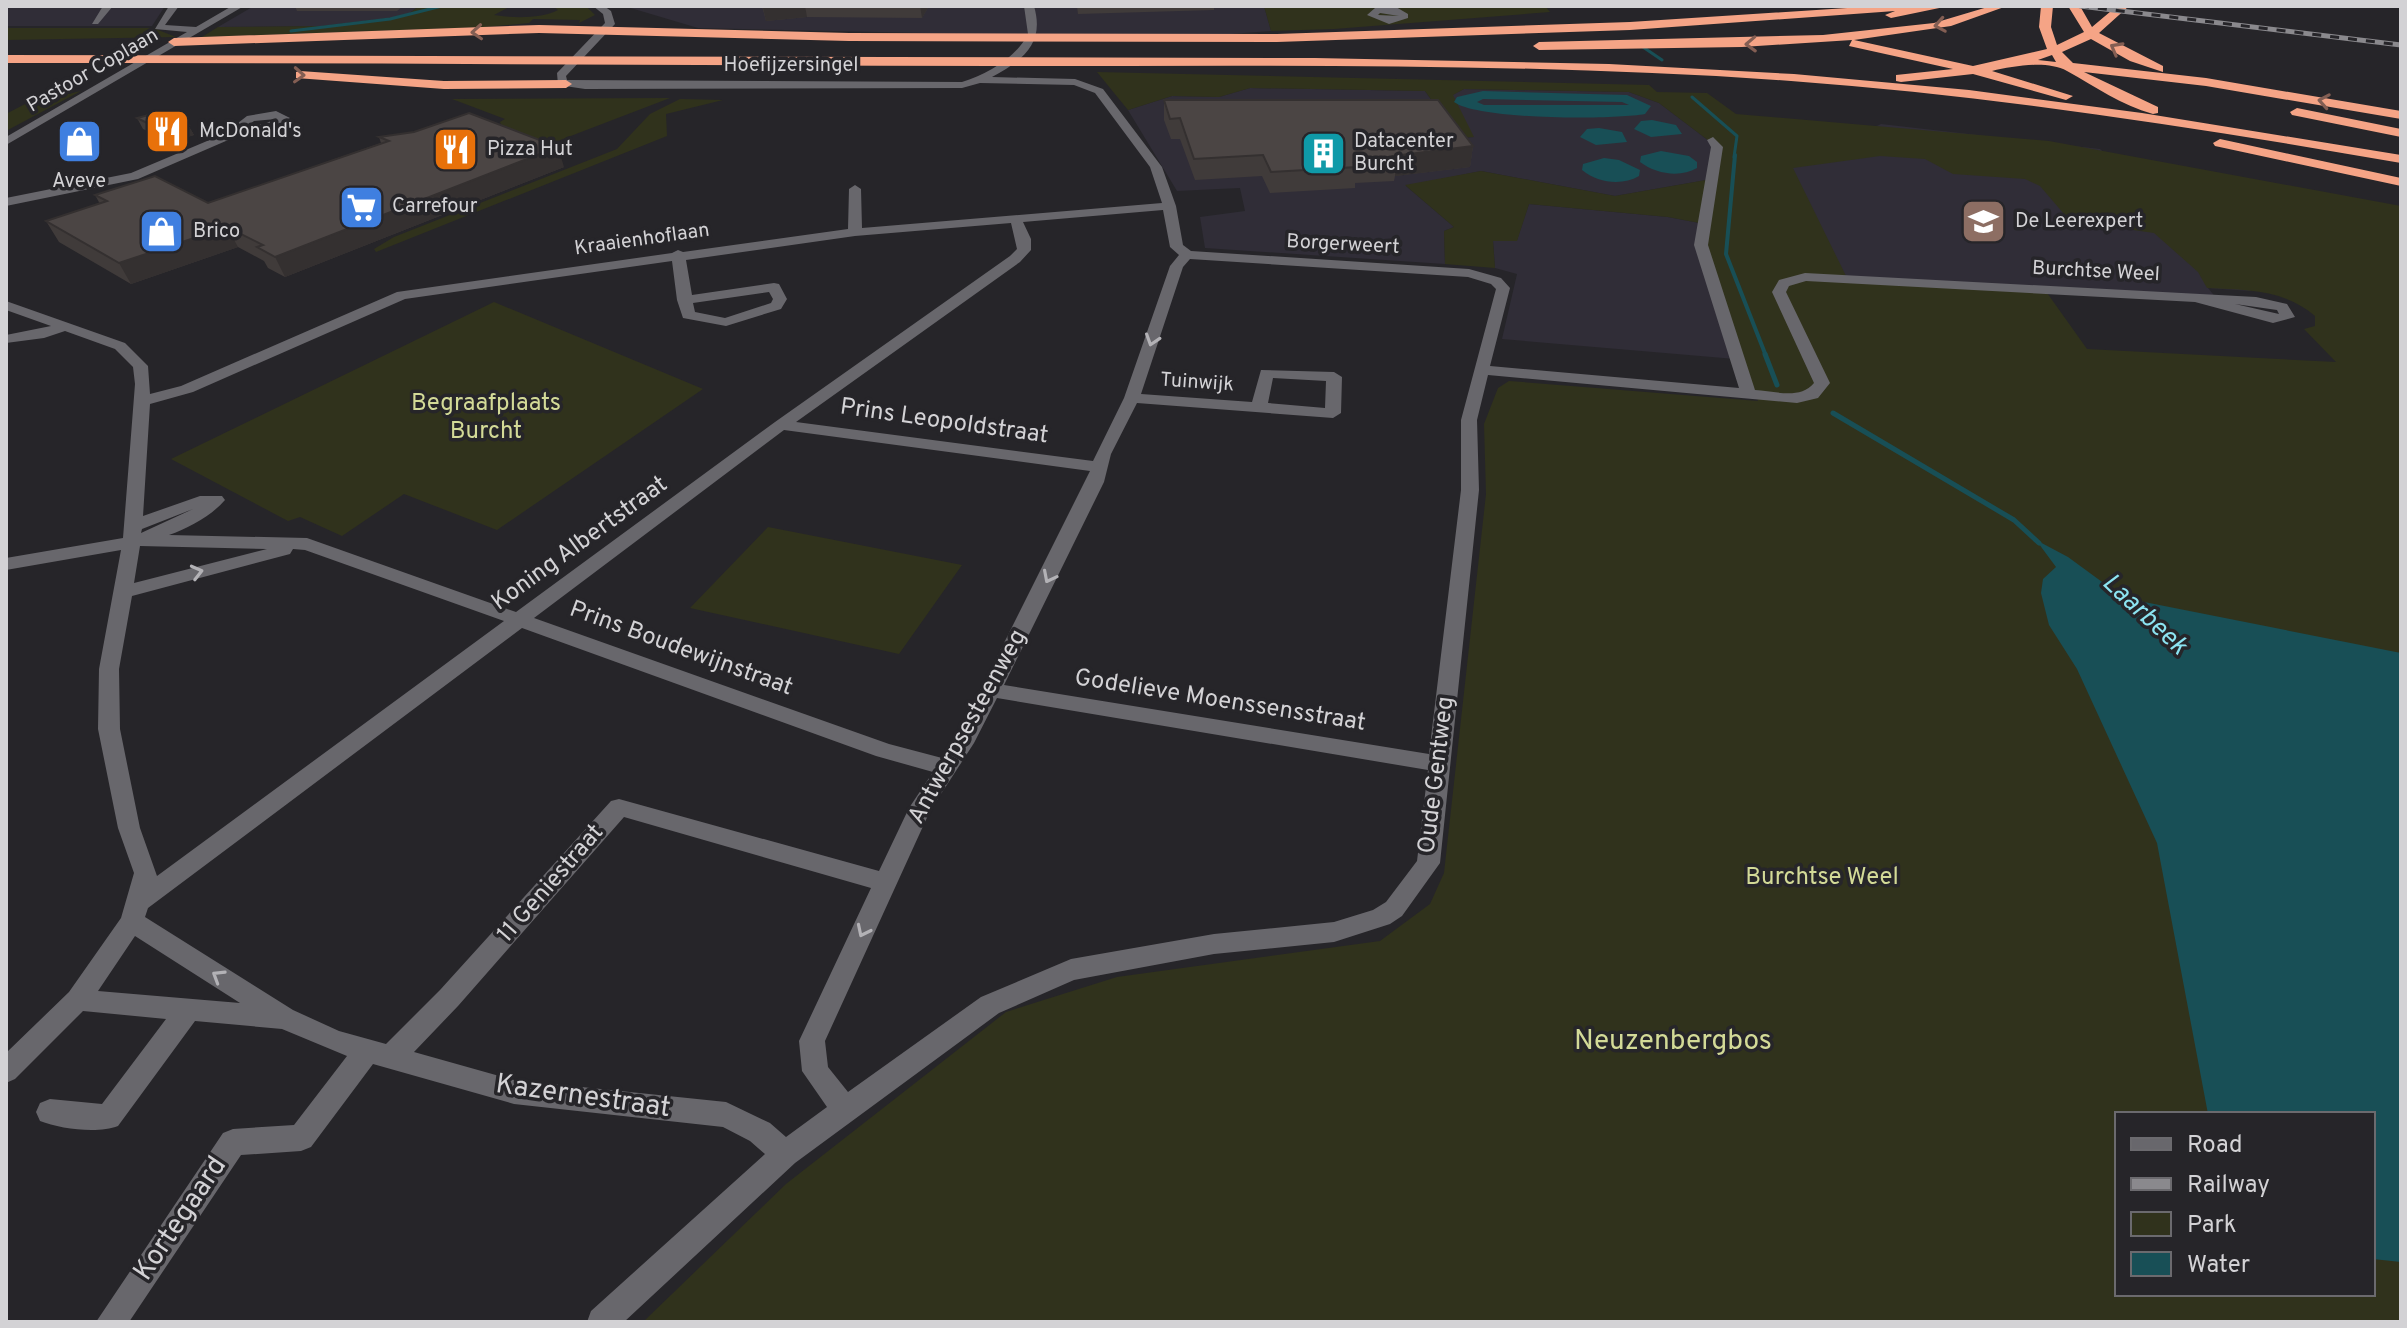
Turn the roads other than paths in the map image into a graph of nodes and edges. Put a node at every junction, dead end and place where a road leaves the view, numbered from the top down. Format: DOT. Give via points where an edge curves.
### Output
graph roads {
  1 [pos="108,6"];
  2 [pos="174,6"];
  3 [pos="239,6"];
  4 [pos="1029,6"];
  5 [pos="1907,6"];
  6 [pos="1943,6"];
  7 [pos="2047,6"];
  8 [pos="2074,6"];
  9 [pos="2123,6"];
  10 [pos="1999,7"];
  11 [pos="609,10"];
  12 [pos="1874,14"];
  13 [pos="95,22"];
  14 [pos="1816,25"];
  15 [pos="1634,28"];
  16 [pos="555,29"];
  17 [pos="200,30"];
  18 [pos="610,30"];
  19 [pos="658,31"];
  20 [pos="635,34"];
  21 [pos="1878,38"];
  22 [pos="1017,39"];
  23 [pos="54,45"];
  24 [pos="210,45"];
  25 [pos="598,46"];
  26 [pos="1459,46"];
  27 [pos="1519,46"];
  28 [pos="11,49"];
  29 [pos="1150,58"];
  30 [pos="6,59"];
  31 [pos="1708,68"];
  32 [pos="6,69"];
  33 [pos="1616,69"];
  34 [pos="986,77"];
  35 [pos="565,79"];
  36 [pos="2401,115"];
  37 [pos="247,128"];
  38 [pos="2401,133"];
  39 [pos="1713,140"];
  40 [pos="6,142"];
  41 [pos="2401,149"];
  42 [pos="2401,159"];
  43 [pos="2401,175"];
  44 [pos="2401,182"];
  45 [pos="855,189"];
  46 [pos="6,202"];
  47 [pos="1170,206"];
  48 [pos="1015,217"];
  49 [pos="855,232"];
  50 [pos="678,254"];
  51 [pos="1187,255"];
  52 [pos="1496,281"];
  53 [pos="2196,298"];
  54 [pos="684,300"];
  55 [pos="6,305"];
  56 [pos="62,327"];
  57 [pos="6,339"];
  58 [pos="1482,370"];
  59 [pos="1749,395"];
  60 [pos="1132,398"];
  61 [pos="141,401"];
  62 [pos="1259,407"];
  63 [pos="781,425"];
  64 [pos="1100,467"];
  65 [pos="132,533"];
  66 [pos="307,544"];
  67 [pos="6,564"];
  68 [pos="122,592"];
  69 [pos="519,619"];
  70 [pos="992,690"];
  71 [pos="1439,764"];
  72 [pos="948,768"];
  73 [pos="887,883"];
  74 [pos="136,911"];
  75 [pos="78,1000"];
  76 [pos="189,1009"];
  77 [pos="284,1018"];
  78 [pos="378,1054"];
  79 [pos="6,1071"];
  80 [pos="844,1108"];
  81 [pos="50,1112"];
  82 [pos="785,1154"];
  83 [pos="111,1322"];
  84 [pos="602,1322"];
  1 -- 13 [label="street"];
  2 -- 17 [label="street" via="158,27"];
  3 -- 17 [label="street, Pastoor Coplaan"];
  4 -- 34 [label="street" via="1034,25 1029,41"];
  5 -- 12 [label="highway"];
  6 -- 12 [label="highway"];
  7 -- 43 [label="highway" via="2045,40 2077,72 2159,112 2264,146"];
  38 -- 8 [label="highway, one-way" via="2240,97 2130,56 2082,25"];
  9 -- 33 [label="highway" via="2103,26 2064,46 1953,72 1818,82"];
  10 -- 21 [label="highway, one-way" via="1951,24"];
  11 -- 16 [label="highway" via="590,25"];
  11 -- 18 [label="street"];
  11 -- 19 [label="highway" via="625,26"];
  12 -- 14 [label="highway"];
  12 -- 21 [label="highway" via="1845,25"];
  14 -- 15 [label="highway"];
  14 -- 15 [label="highway"];
  14 -- 21 [label="highway"];
  14 -- 21 [label="highway"];
  14 -- 27 [label="highway, one-way" via="1655,45"];
  14 -- 44 [label="highway" via="1862,45 2020,82 2181,132"];
  15 -- 22 [label="highway" via="1269,41"];
  16 -- 18 [label="highway"];
  16 -- 24 [label="highway, one-way"];
  17 -- 40 [label="street, Pastoor Coplaan"];
  18 -- 19 [label="highway"];
  18 -- 20 [label="highway"];
  18 -- 25 [label="street"];
  18 -- 35 [label="street"];
  19 -- 22 [label="highway"];
  20 -- 22 [label="highway" via="832,41"];
  20 -- 25 [label="highway"];
  36 -- 21 [label="highway, one-way" via="2206,82 1940,53"];
  23 -- 28 [label="highway"];
  24 -- 28 [label="highway"];
  24 -- 29 [label="highway" via="1072,52"];
  25 -- 35 [label="street"];
  26 -- 29 [label="highway" via="1193,48"];
  29 -- 30 [label="highway" via="978,63"];
  29 -- 33 [label="highway"];
  29 -- 33 [label="highway" via="1195,67"];
  31 -- 33 [label="highway"];
  31 -- 41 [label="highway" via="1993,90"];
  31 -- 42 [label="highway" via="2073,108"];
  32 -- 35 [label="highway, one-way" via="508,85"];
  34 -- 35 [label="street, Hoefijzersingel" via="942,86 599,86"];
  34 -- 47 [label="street" via="1075,82 1099,91 1156,167"];
  37 -- 46 [label="street" via="134,176"];
  39 -- 59 [label="street" via="1717,147 1701,245"];
  45 -- 49 [label="street"];
  47 -- 48 [label="street, Kraaienhoflaan"];
  47 -- 51 [label="street" via="1177,247"];
  48 -- 49 [label="street, Kraaienhoflaan"];
  48 -- 63 [label="street, Koning Albertstraat" via="1024,239 1024,250 1015,259"];
  49 -- 50 [label="street, Kraaienhoflaan"];
  50 -- 54 [label="street"];
  50 -- 61 [label="street, Kraaienhoflaan" via="402,295 187,389"];
  51 -- 52 [label="street, Borgerweert" via="1469,273"];
  51 -- 60 [label="street, Antwerpsesteenweg, one-way" via="1177,266"];
  52 -- 58 [label="street, Oude Gentweg" via="1503,288"];
  53 -- 53 [label="street, Burchtse Weel" via="2273,319 2288,317 2282,307 2268,302"];
  53 -- 59 [label="street, Burchtse Weel" via="1793,278 1779,292 1822,383 1812,395 1797,398"];
  54 -- 54 [label="street" via="688,315 726,322 776,306 780,299 774,287"];
  55 -- 56 [label="street"];
  56 -- 57 [label="street"];
  56 -- 61 [label="street" via="120,346 140,366"];
  58 -- 59 [label="street, Burchtse Weel"];
  58 -- 71 [label="street, Oude Gentweg" via="1469,420 1470,490"];
  60 -- 62 [label="street, Tuinwijk"];
  60 -- 64 [label="street, Antwerpsesteenweg"];
  61 -- 65 [label="street"];
  62 -- 62 [label="street, Tuinwijk" via="1333,413 1334,377 1266,373"];
  63 -- 64 [label="street, Prins Leopoldstraat"];
  63 -- 69 [label="street, Koning Albertstraat"];
  64 -- 70 [label="street, Antwerpsesteenweg, one-way"];
  65 -- 66 [label="street, Prins Boudewijnstraat"];
  65 -- 67 [label="street, Prins Boudewijnstraat"];
  65 -- 68 [label="street"];
  68 -- 66 [label="street, one-way"];
  66 -- 69 [label="street, Prins Boudewijnstraat"];
  68 -- 74 [label="street" via="109,669 109,729 129,828 146,873"];
  69 -- 72 [label="street, Prins Boudewijnstraat"];
  69 -- 74 [label="street, Koning Albertstraat"];
  70 -- 71 [label="street, Godelieve Moenssensstraat"];
  70 -- 72 [label="street, Antwerpsesteenweg"];
  71 -- 80 [label="street, Oude Gentweg" via="1428,863 1394,909 1381,917 1334,932 1214,944 1071,970 990,1005"];
  72 -- 73 [label="street, Antwerpsesteenweg" via="920,808"];
  73 -- 78 [label="street, 11 Geniestraat" via="619,807 460,987"];
  73 -- 80 [label="street, Antwerpsesteenweg, one-way" via="812,1041 815,1071"];
  74 -- 75 [label="street"];
  77 -- 74 [label="street, Kazernestraat, one-way"];
  75 -- 76 [label="street, Kazernestraat"];
  75 -- 79 [label="street"];
  76 -- 77 [label="street, Kazernestraat"];
  76 -- 81 [label="street" via="108,1117"];
  77 -- 78 [label="street, Kazernestraat"];
  78 -- 82 [label="street, Kazernestraat" via="514,1092 726,1115 760,1132"];
  78 -- 83 [label="street, Kortegaard" via="301,1138 233,1142"];
  80 -- 82 [label="street"];
  82 -- 84 [label="street"];
}
